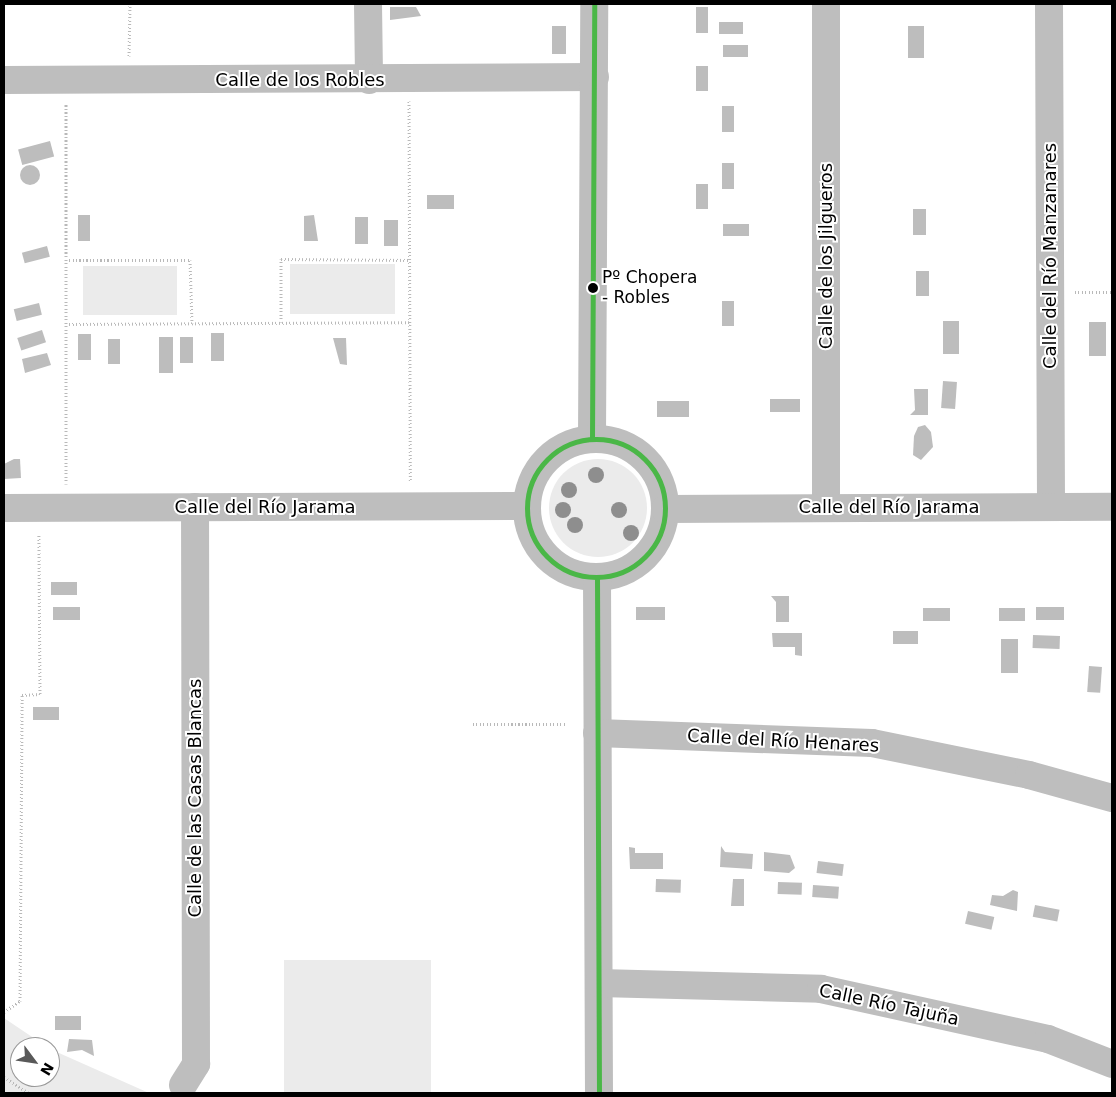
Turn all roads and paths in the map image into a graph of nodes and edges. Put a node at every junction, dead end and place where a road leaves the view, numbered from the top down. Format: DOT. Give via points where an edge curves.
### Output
graph roads {
  1 [pos="130,4"];
  2 [pos="368,4"];
  3 [pos="594,4"];
  4 [pos="826,4"];
  5 [pos="1050,4"];
  6 [pos="129,62"];
  7 [pos="595,77"];
  8 [pos="4,80"];
  9 [pos="369,80"];
  10 [pos="409,95"];
  11 [pos="66,97"];
  12 [pos="69,260"];
  13 [pos="410,260"];
  14 [pos="1065,292"];
  15 [pos="1112,292"];
  16 [pos="281,322"];
  17 [pos="410,322"];
  18 [pos="192,323"];
  19 [pos="69,324"];
  20 [pos="592,439"];
  21 [pos="410,482"];
  22 [pos="66,484"];
  23 [pos="527,506"];
  24 [pos="195,507"];
  25 [pos="826,507"];
  26 [pos="1051,507"];
  27 [pos="1112,507"];
  28 [pos="4,508"];
  29 [pos="665,509"];
  30 [pos="39,534"];
  31 [pos="597,578"];
  32 [pos="473,724"];
  33 [pos="567,724"];
  34 [pos="597,733"];
  35 [pos="1112,798"];
  36 [pos="599,983"];
  37 [pos="4,1012"];
  38 [pos="1112,1064"];
  39 [pos="4,1077"];
  40 [pos="183,1085"];
  41 [pos="29,1093"];
  42 [pos="600,1093"];
  1 -- 6 [label="path"];
  2 -- 9 [label="street"];
  3 -- 7 [label="street"];
  4 -- 25 [label="street, Calle de los Jilgueros"];
  5 -- 26 [label="street, Calle del Río Manzanares"];
  7 -- 9 [label="street, Calle de los Robles"];
  7 -- 20 [label="street"];
  8 -- 9 [label="street, Calle de los Robles"];
  10 -- 13 [label="path"];
  11 -- 12 [label="path"];
  12 -- 18 [label="path" via="190,260"];
  12 -- 19 [label="path"];
  13 -- 16 [label="path" via="281,259"];
  13 -- 17 [label="path"];
  14 -- 15 [label="path"];
  16 -- 17 [label="path"];
  16 -- 18 [label="path"];
  17 -- 21 [label="path"];
  18 -- 19 [label="path"];
  19 -- 22 [label="path"];
  20 -- 23 [label="street" via="567,445 546,460 532,481"];
  20 -- 29 [label="street" via="614,441 635,450 651,466 662,486"];
  23 -- 24 [label="street, Calle del Río Jarama"];
  23 -- 31 [label="street" via="530,528 539,548 575,574"];
  24 -- 28 [label="street, Calle del Río Jarama"];
  24 -- 40 [label="street, Calle de las Casas Blancas" via="196,1064"];
  25 -- 26 [label="street, Calle del Río Jarama"];
  25 -- 29 [label="street, Calle del Río Jarama"];
  26 -- 27 [label="street, Calle del Río Jarama"];
  29 -- 31 [label="street" via="652,549 618,574"];
  30 -- 37 [label="path" via="40,694 22,695 20,1001"];
  31 -- 34 [label="street"];
  32 -- 33 [label="path"];
  34 -- 35 [label="street, Calle del Río Henares" via="872,743 1029,775"];
  34 -- 36 [label="street"];
  36 -- 38 [label="street, Calle Río Tajuña" via="821,989 1048,1039"];
  36 -- 42 [label="street"];
  39 -- 41 [label="path"];
}
